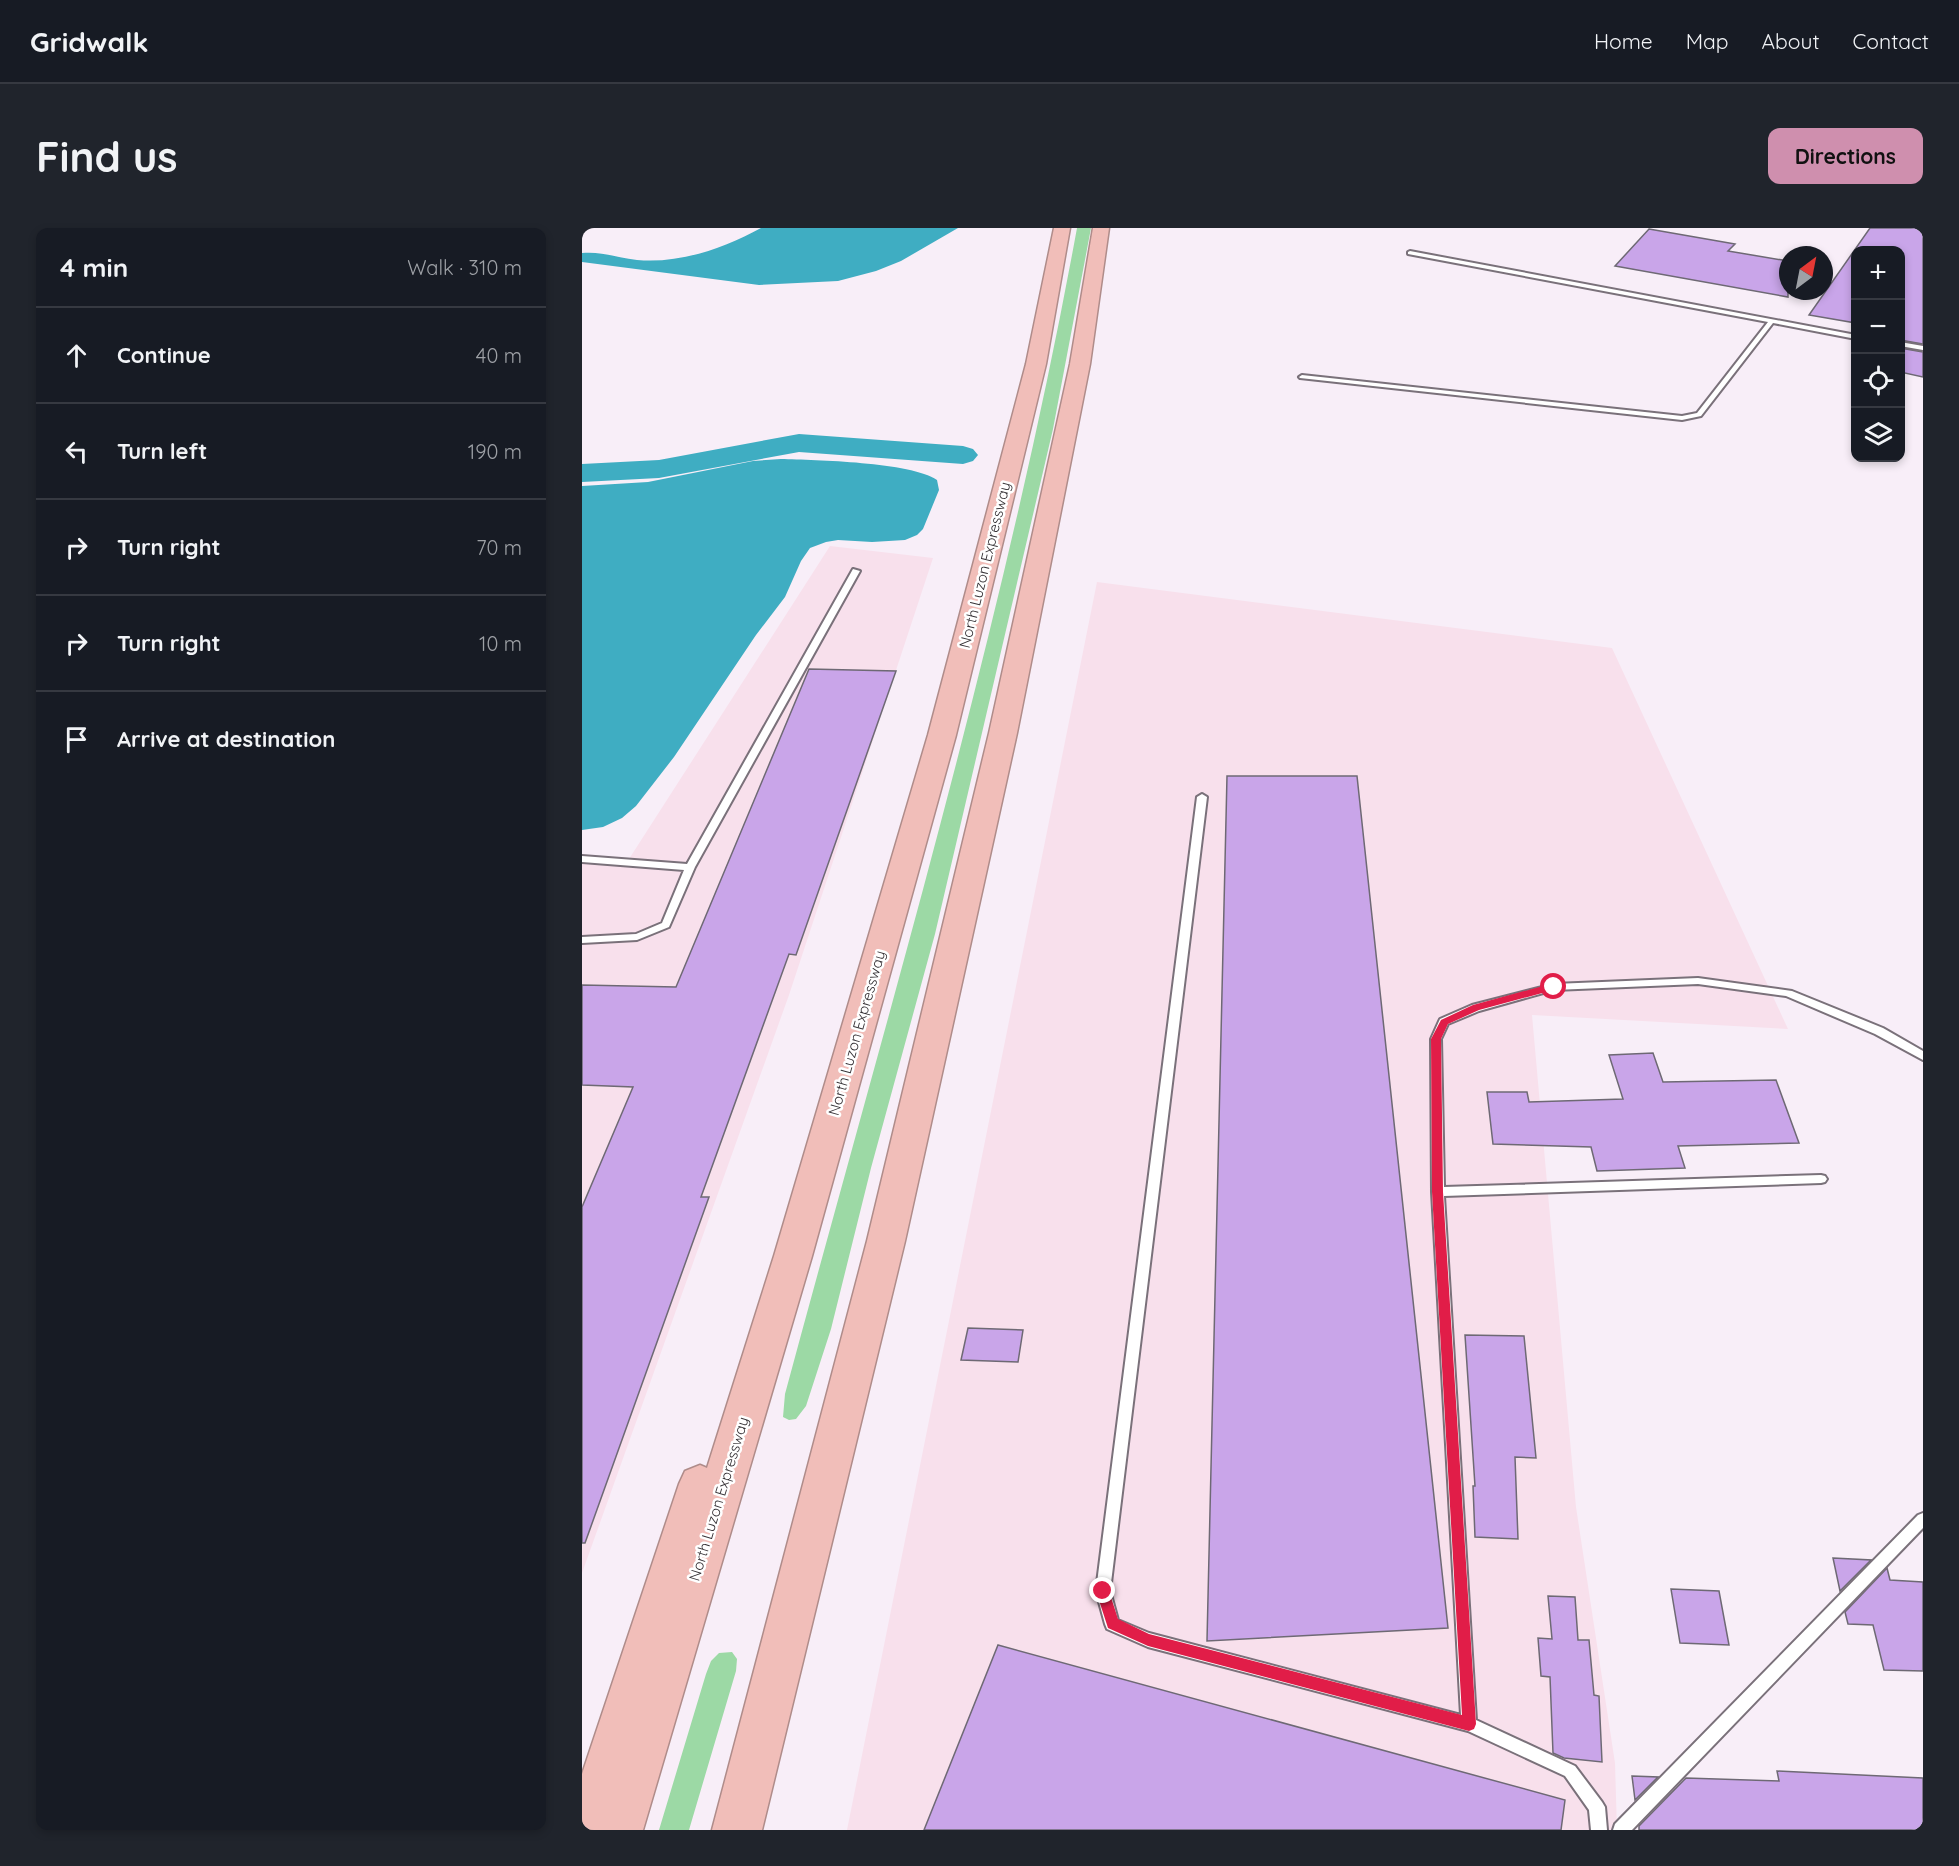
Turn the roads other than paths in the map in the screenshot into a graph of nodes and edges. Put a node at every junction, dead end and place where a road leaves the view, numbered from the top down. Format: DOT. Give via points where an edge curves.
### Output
graph roads {
  1 [pos="1062,228"];
  2 [pos="1101,228"];
  3 [pos="1410,253"];
  4 [pos="1771,322"];
  5 [pos="1851,336"];
  6 [pos="1905,345"];
  7 [pos="1923,348"];
  8 [pos="1302,377"];
  9 [pos="856,571"];
  10 [pos="1202,797"];
  11 [pos="582,859"];
  12 [pos="690,867"];
  13 [pos="582,940"];
  14 [pos="1923,1056"];
  15 [pos="1821,1179"];
  16 [pos="1438,1192"];
  17 [pos="793,1256"];
  18 [pos="1923,1519"];
  19 [pos="1469,1724"];
  20 [pos="588,1830"];
  21 [pos="618,1830"];
  22 [pos="737,1830"];
  23 [pos="1599,1830"];
  24 [pos="1621,1830"];
  1 -- 17 [label="highway, North Luzon Expressway" via="1036,364 942,735"];
  2 -- 22 [label="highway" via="1080,364 1003,733 886,1242"];
  3 -- 4 [label="lane"];
  4 -- 5 [label="lane"];
  4 -- 8 [label="lane" via="1694,418"];
  6 -- 7 [label="lane"];
  9 -- 12 [label="lane"];
  10 -- 19 [label="lane" via="1103,1591 1112,1624 1148,1640"];
  11 -- 12 [label="lane"];
  12 -- 13 [label="lane" via="666,925 637,937"];
  14 -- 16 [label="lane" via="1879,1031 1788,993 1698,981 1554,987 1476,1008 1444,1022 1436,1039"];
  15 -- 16 [label="lane"];
  16 -- 19 [label="lane"];
  17 -- 20 [label="highway" via="749,1335"];
  17 -- 21 [label="highway, North Luzon Expressway"];
  18 -- 24 [label="lane"];
  19 -- 23 [label="lane" via="1570,1771 1597,1807"];
}
